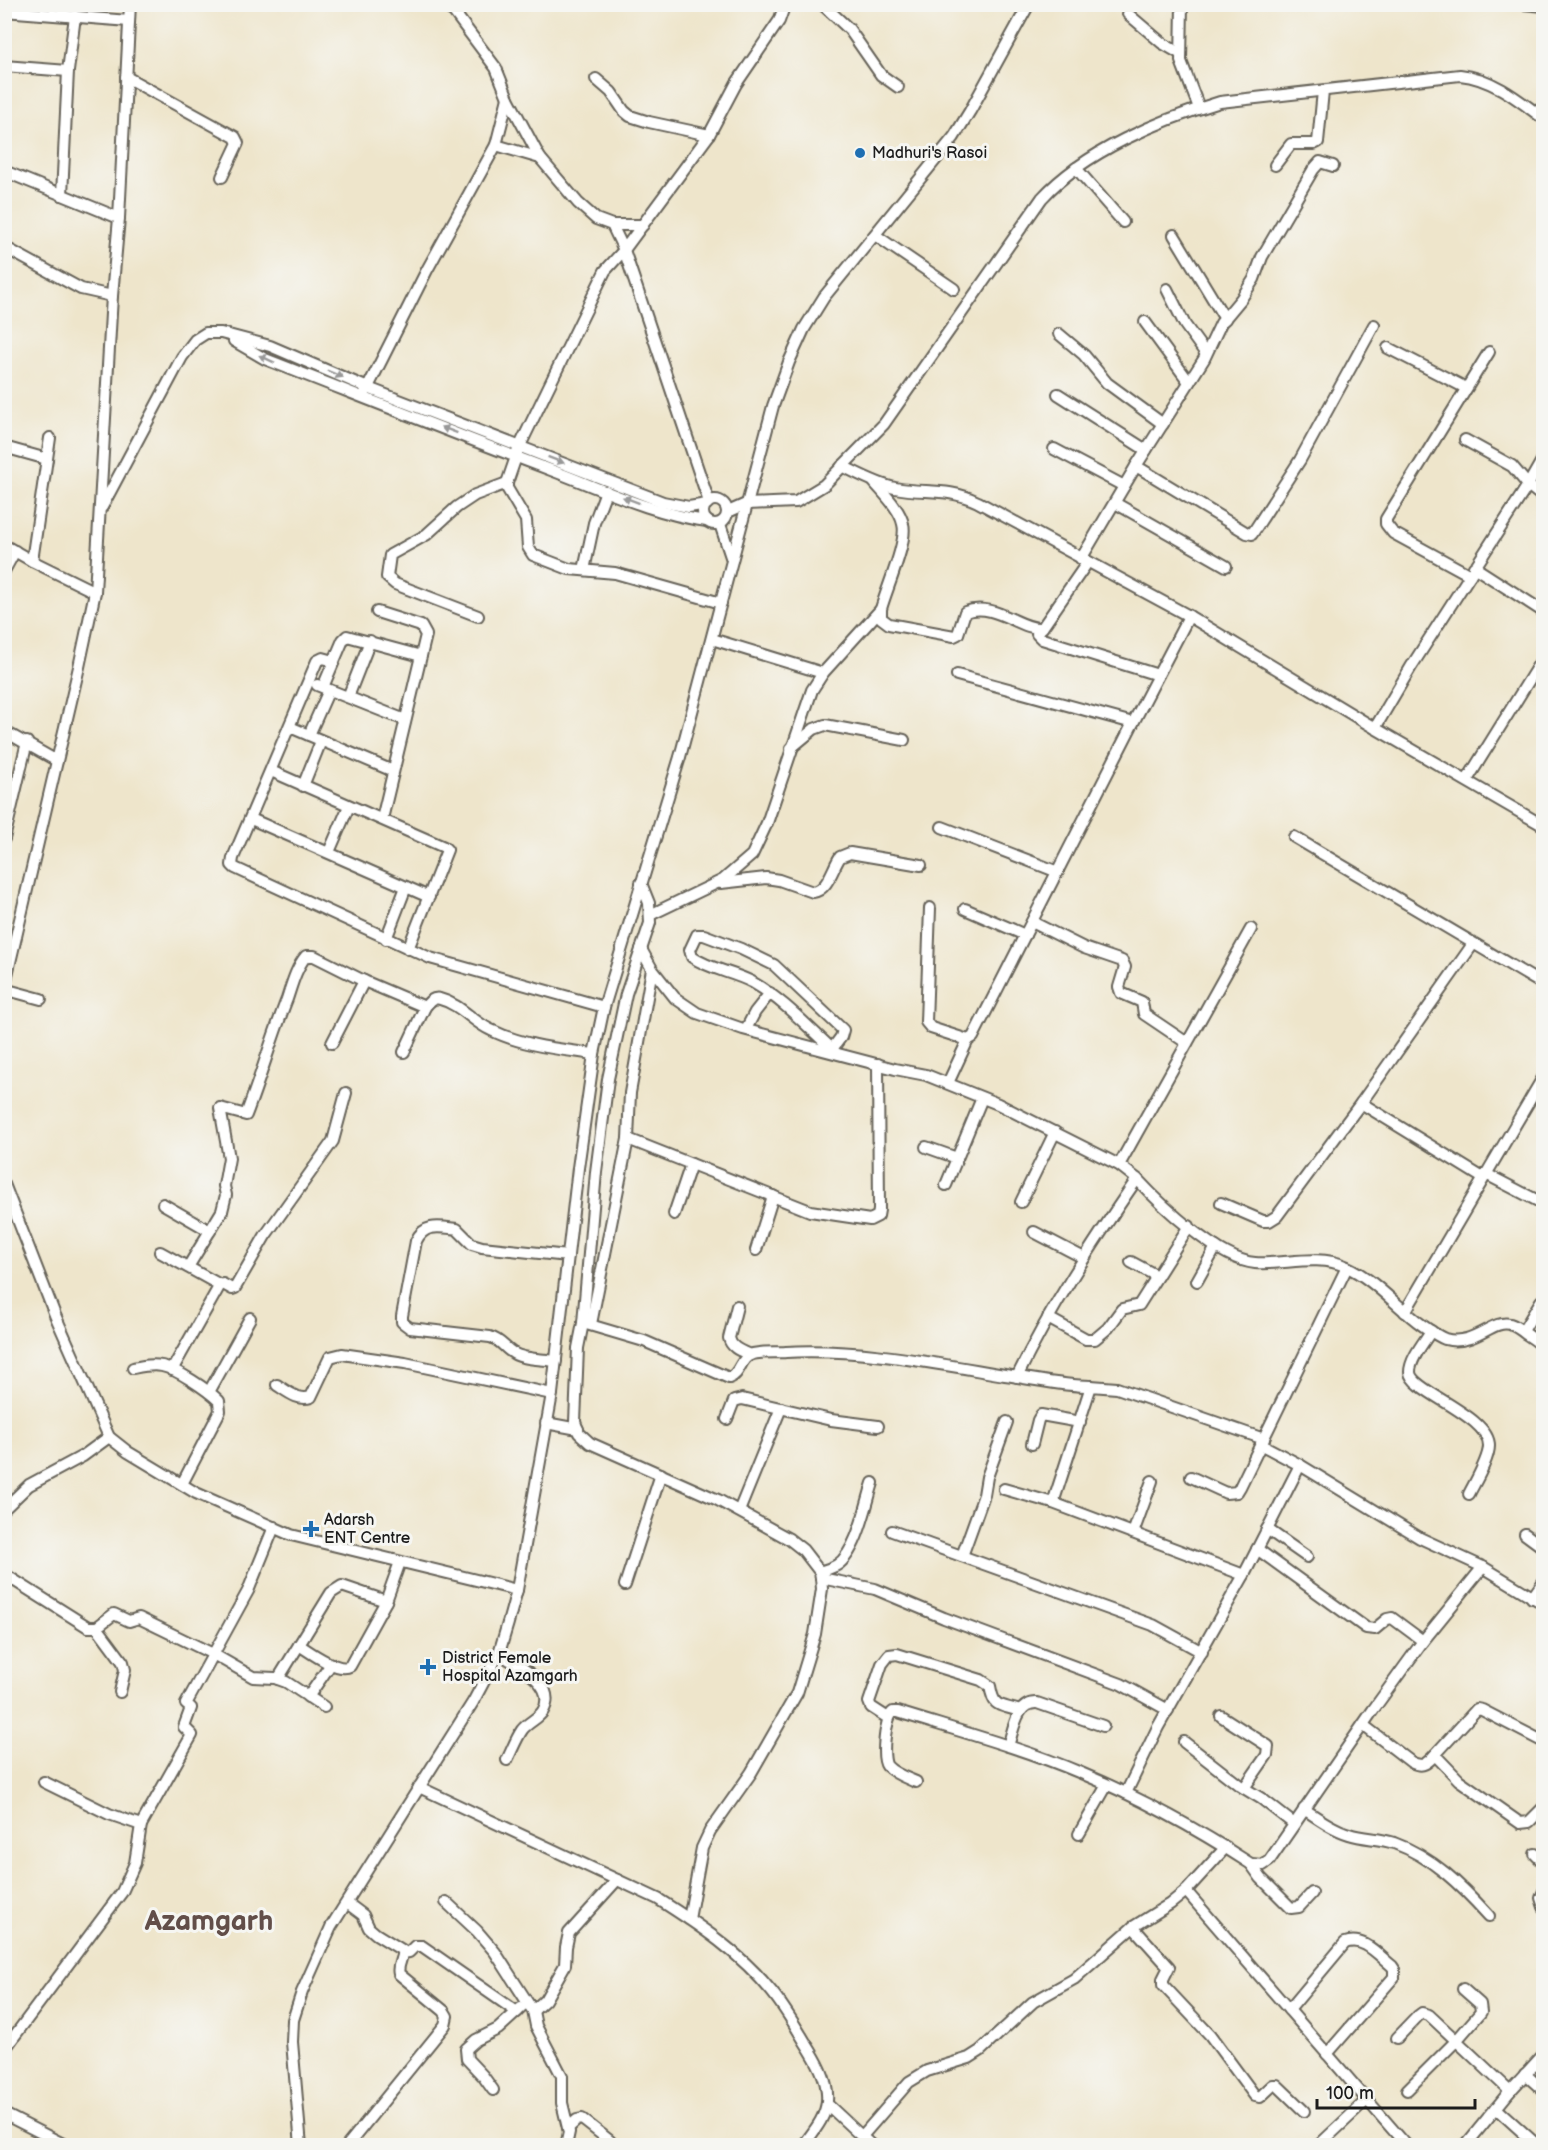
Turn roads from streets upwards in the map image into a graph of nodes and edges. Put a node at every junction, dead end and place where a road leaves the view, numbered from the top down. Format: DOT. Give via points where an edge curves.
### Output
graph roads {
  1 [pos="130,4"];
  2 [pos="442,4"];
  3 [pos="785,4"];
  4 [pos="822,4"];
  5 [pos="1029,4"];
  6 [pos="1182,4"];
  7 [pos="1523,4"];
  8 [pos="1544,6"];
  9 [pos="457,8"];
  10 [pos="54,10"];
  11 [pos="4,11"];
  12 [pos="1128,14"];
  13 [pos="75,16"];
  14 [pos="129,21"];
  15 [pos="1180,54"];
  16 [pos="4,66"];
  17 [pos="68,71"];
  18 [pos="126,77"];
  19 [pos="596,79"];
  20 [pos="898,87"];
  21 [pos="1323,91"];
  22 [pos="508,98"];
  23 [pos="1199,108"];
  24 [pos="1544,119"];
  25 [pos="709,135"];
  26 [pos="496,145"];
  27 [pos="540,158"];
  28 [pos="1275,165"];
  29 [pos="1333,166"];
  30 [pos="1076,168"];
  31 [pos="4,171"];
  32 [pos="222,177"];
  33 [pos="62,195"];
  34 [pos="119,218"];
  35 [pos="1123,222"];
  36 [pos="612,225"];
  37 [pos="643,225"];
  38 [pos="875,235"];
  39 [pos="1174,235"];
  40 [pos="4,248"];
  41 [pos="624,250"];
  42 [pos="954,289"];
  43 [pos="1167,289"];
  44 [pos="112,296"];
  45 [pos="1224,319"];
  46 [pos="1145,322"];
  47 [pos="1374,325"];
  48 [pos="1059,334"];
  49 [pos="1388,348"];
  50 [pos="1488,352"];
  51 [pos="1206,354"];
  52 [pos="1189,382"];
  53 [pos="1466,388"];
  54 [pos="365,392"];
  55 [pos="1058,394"];
  56 [pos="1163,424"];
  57 [pos="50,438"];
  58 [pos="1465,440"];
  59 [pos="4,447"];
  60 [pos="1054,448"];
  61 [pos="1146,450"];
  62 [pos="517,453"];
  63 [pos="1544,457"];
  64 [pos="47,459"];
  65 [pos="842,466"];
  66 [pos="1136,466"];
  67 [pos="874,482"];
  68 [pos="507,483"];
  69 [pos="1528,485"];
  70 [pos="1124,486"];
  71 [pos="606,491"];
  72 [pos="1544,498"];
  73 [pos="708,503"];
  74 [pos="1115,503"];
  75 [pos="746,504"];
  76 [pos="100,510"];
  77 [pos="728,512"];
  78 [pos="707,521"];
  79 [pos="720,524"];
  80 [pos="4,545"];
  81 [pos="15,551"];
  82 [pos="32,561"];
  83 [pos="732,561"];
  84 [pos="1084,561"];
  85 [pos="1226,566"];
  86 [pos="584,570"];
  87 [pos="4,571"];
  88 [pos="1472,571"];
  89 [pos="95,592"];
  90 [pos="721,603"];
  91 [pos="881,609"];
  92 [pos="377,612"];
  93 [pos="1544,612"];
  94 [pos="478,616"];
  95 [pos="1189,616"];
  96 [pos="1038,628"];
  97 [pos="712,639"];
  98 [pos="370,641"];
  99 [pos="421,656"];
  100 [pos="1544,656"];
  101 [pos="334,661"];
  102 [pos="823,674"];
  103 [pos="957,675"];
  104 [pos="1158,675"];
  105 [pos="308,682"];
  106 [pos="326,688"];
  107 [pos="348,697"];
  108 [pos="405,720"];
  109 [pos="1133,723"];
  110 [pos="290,727"];
  111 [pos="1376,728"];
  112 [pos="4,731"];
  113 [pos="309,735"];
  114 [pos="904,740"];
  115 [pos="321,741"];
  116 [pos="27,742"];
  117 [pos="790,749"];
  118 [pos="57,761"];
  119 [pos="272,771"];
  120 [pos="393,771"];
  121 [pos="1467,780"];
  122 [pos="303,786"];
  123 [pos="349,806"];
  124 [pos="251,819"];
  125 [pos="382,819"];
  126 [pos="1544,826"];
  127 [pos="942,827"];
  128 [pos="1294,837"];
  129 [pos="4,839"];
  130 [pos="329,852"];
  131 [pos="921,865"];
  132 [pos="1058,872"];
  133 [pos="641,883"];
  134 [pos="717,883"];
  135 [pos="406,887"];
  136 [pos="429,897"];
  137 [pos="930,908"];
  138 [pos="966,909"];
  139 [pos="650,915"];
  140 [pos="1032,922"];
  141 [pos="1251,929"];
  142 [pos="1025,935"];
  143 [pos="386,939"];
  144 [pos="1473,944"];
  145 [pos="408,949"];
  146 [pos="641,949"];
  147 [pos="652,969"];
  148 [pos="364,981"];
  149 [pos="1544,985"];
  150 [pos="4,988"];
  151 [pos="770,993"];
  152 [pos="41,999"];
  153 [pos="425,1007"];
  154 [pos="604,1007"];
  155 [pos="746,1029"];
  156 [pos="968,1040"];
  157 [pos="332,1043"];
  158 [pos="1187,1043"];
  159 [pos="835,1051"];
  160 [pos="404,1052"];
  161 [pos="594,1054"];
  162 [pos="878,1064"];
  163 [pos="1544,1076"];
  164 [pos="948,1083"];
  165 [pos="346,1093"];
  166 [pos="982,1098"];
  167 [pos="1361,1103"];
  168 [pos="1055,1132"];
  169 [pos="628,1139"];
  170 [pos="926,1147"];
  171 [pos="957,1158"];
  172 [pos="691,1164"];
  173 [pos="1119,1165"];
  174 [pos="1485,1176"];
  175 [pos="1137,1179"];
  176 [pos="4,1184"];
  177 [pos="946,1185"];
  178 [pos="773,1196"];
  179 [pos="1021,1202"];
  180 [pos="1221,1203"];
  181 [pos="163,1204"];
  182 [pos="1544,1204"];
  183 [pos="674,1214"];
  184 [pos="1189,1226"];
  185 [pos="210,1231"];
  186 [pos="1035,1232"];
  187 [pos="1216,1247"];
  188 [pos="756,1250"];
  189 [pos="160,1252"];
  190 [pos="568,1256"];
  191 [pos="1084,1258"];
  192 [pos="1131,1262"];
  193 [pos="188,1267"];
  194 [pos="1347,1267"];
  195 [pos="1157,1276"];
  196 [pos="1197,1281"];
  197 [pos="220,1285"];
  198 [pos="1541,1300"];
  199 [pos="737,1306"];
  200 [pos="1405,1312"];
  201 [pos="250,1318"];
  202 [pos="1048,1318"];
  203 [pos="587,1323"];
  204 [pos="1431,1330"];
  205 [pos="1523,1331"];
  206 [pos="1544,1348"];
  207 [pos="750,1355"];
  208 [pos="556,1361"];
  209 [pos="133,1368"];
  210 [pos="172,1370"];
  211 [pos="1017,1377"];
  212 [pos="277,1385"];
  213 [pos="1091,1386"];
  214 [pos="209,1392"];
  215 [pos="552,1394"];
  216 [pos="781,1408"];
  217 [pos="728,1419"];
  218 [pos="1007,1422"];
  219 [pos="1080,1422"];
  220 [pos="546,1423"];
  221 [pos="878,1426"];
  222 [pos="578,1429"];
  223 [pos="109,1437"];
  224 [pos="1263,1442"];
  225 [pos="1032,1444"];
  226 [pos="1300,1465"];
  227 [pos="661,1474"];
  228 [pos="1191,1478"];
  229 [pos="1152,1482"];
  230 [pos="873,1483"];
  231 [pos="182,1484"];
  232 [pos="1004,1489"];
  233 [pos="1469,1494"];
  234 [pos="1053,1503"];
  235 [pos="4,1509"];
  236 [pos="739,1511"];
  237 [pos="274,1527"];
  238 [pos="1267,1529"];
  239 [pos="892,1531"];
  240 [pos="1132,1533"];
  241 [pos="1526,1534"];
  242 [pos="1544,1548"];
  243 [pos="1257,1549"];
  244 [pos="962,1556"];
  245 [pos="1307,1557"];
  246 [pos="400,1562"];
  247 [pos="1483,1567"];
  248 [pos="4,1574"];
  249 [pos="820,1575"];
  250 [pos="1244,1575"];
  251 [pos="1544,1581"];
  252 [pos="625,1585"];
  253 [pos="517,1590"];
  254 [pos="1532,1598"];
  255 [pos="386,1601"];
  256 [pos="1544,1604"];
  257 [pos="97,1627"];
  258 [pos="1423,1641"];
  259 [pos="298,1644"];
  260 [pos="1202,1652"];
  261 [pos="499,1653"];
  262 [pos="213,1654"];
  263 [pos="331,1664"];
  264 [pos="278,1679"];
  265 [pos="120,1692"];
  266 [pos="308,1697"];
  267 [pos="324,1707"];
  268 [pos="1168,1710"];
  269 [pos="1020,1711"];
  270 [pos="1221,1716"];
  271 [pos="888,1718"];
  272 [pos="1363,1725"];
  273 [pos="1103,1726"];
  274 [pos="1184,1742"];
  275 [pos="1544,1742"];
  276 [pos="1008,1746"];
  277 [pos="1435,1755"];
  278 [pos="507,1760"];
  279 [pos="44,1782"];
  280 [pos="916,1782"];
  281 [pos="1107,1785"];
  282 [pos="419,1787"];
  283 [pos="1244,1788"];
  284 [pos="1126,1793"];
  285 [pos="1544,1807"];
  286 [pos="1304,1809"];
  287 [pos="1294,1824"];
  288 [pos="141,1825"];
  289 [pos="1079,1834"];
  290 [pos="1226,1847"];
  291 [pos="1535,1854"];
  292 [pos="1544,1863"];
  293 [pos="1251,1864"];
  294 [pos="617,1880"];
  295 [pos="1186,1891"];
  296 [pos="1544,1891"];
  297 [pos="1312,1893"];
  298 [pos="446,1902"];
  299 [pos="347,1903"];
  300 [pos="1544,1907"];
  301 [pos="1489,1916"];
  302 [pos="689,1919"];
  303 [pos="1132,1927"];
  304 [pos="403,1953"];
  305 [pos="1463,1989"];
  306 [pos="530,2006"];
  307 [pos="1289,2010"];
  308 [pos="517,2012"];
  309 [pos="1397,2038"];
  310 [pos="1456,2042"];
  311 [pos="4,2050"];
  312 [pos="1327,2054"];
  313 [pos="1544,2054"];
  314 [pos="1525,2074"];
  315 [pos="493,2090"];
  316 [pos="1407,2090"];
  317 [pos="1510,2091"];
  318 [pos="1544,2091"];
  319 [pos="1367,2100"];
  320 [pos="827,2104"];
  321 [pos="1496,2108"];
  322 [pos="1304,2111"];
  323 [pos="4,2114"];
  324 [pos="568,2128"];
  325 [pos="863,2135"];
  326 [pos="610,2141"];
  327 [pos="1468,2144"];
  328 [pos="67,2145"];
  329 [pos="301,2145"];
  330 [pos="347,2145"];
  331 [pos="566,2145"];
  332 [pos="803,2145"];
  333 [pos="871,2145"];
  334 [pos="1317,2145"];
  335 [pos="1407,2145"];
  336 [pos="1538,2145"];
  1 -- 14 [label="street"];
  2 -- 9 [label="street"];
  3 -- 25 [label="street"];
  4 -- 20 [label="street" via="849,29 881,75"];
  5 -- 38 [label="street" via="954,137"];
  6 -- 15 [label="street"];
  7 -- 8 [label="street"];
  9 -- 22 [label="street" via="496,69"];
  10 -- 11 [label="street"];
  10 -- 13 [label="street"];
  12 -- 15 [label="street"];
  13 -- 14 [label="street"];
  13 -- 17 [label="street"];
  14 -- 18 [label="street"];
  15 -- 23 [label="street"];
  16 -- 17 [label="street"];
  17 -- 33 [label="street"];
  18 -- 32 [label="street" via="235,137 238,143"];
  18 -- 34 [label="street"];
  19 -- 25 [label="street" via="630,116"];
  21 -- 23 [label="street" via="1220,102"];
  21 -- 24 [label="street" via="1472,76 1494,85"];
  21 -- 28 [label="street" via="1318,142 1291,144"];
  22 -- 26 [label="street"];
  22 -- 27 [label="street"];
  23 -- 30 [label="street" via="1126,138"];
  25 -- 37 [label="street"];
  26 -- 27 [label="street"];
  26 -- 54 [label="street"];
  27 -- 36 [label="street" via="578,203 596,219"];
  29 -- 45 [label="street" via="1320,162 1313,170 1262,257 1254,279"];
  30 -- 35 [label="street"];
  30 -- 65 [label="street" via="1042,198 884,424"];
  31 -- 33 [label="street"];
  33 -- 34 [label="street"];
  34 -- 44 [label="street"];
  36 -- 37 [label="street"];
  36 -- 41 [label="street"];
  37 -- 41 [label="street"];
  38 -- 42 [label="street"];
  38 -- 75 [label="street" via="824,297 804,329 774,406"];
  39 -- 45 [label="street"];
  40 -- 44 [label="street" via="81,289"];
  41 -- 62 [label="street" via="605,271"];
  41 -- 73 [label="street"];
  43 -- 51 [label="street" via="1185,325"];
  44 -- 76 [label="street"];
  45 -- 51 [label="street"];
  46 -- 52 [label="street"];
  47 -- 66 [label="street" via="1300,460 1254,533 1246,533"];
  48 -- 56 [label="street" via="1084,355 1107,383"];
  49 -- 53 [label="street"];
  50 -- 53 [label="street"];
  51 -- 52 [label="street"];
  52 -- 56 [label="street"];
  53 -- 88 [label="street" via="1391,507 1386,524 1393,533"];
  54 -- 62 [label="street"];
  54 -- 76 [label="street" via="270,346 206,333 182,357"];
  55 -- 61 [label="street"];
  56 -- 61 [label="street"];
  57 -- 64 [label="street"];
  58 -- 69 [label="street" via="1512,466"];
  59 -- 64 [label="street"];
  60 -- 70 [label="street"];
  61 -- 66 [label="street"];
  62 -- 68 [label="street"];
  62 -- 71 [label="street"];
  62 -- 73 [label="street, one-way" via="663,502 689,507"];
  63 -- 69 [label="street"];
  64 -- 82 [label="street"];
  65 -- 67 [label="street"];
  65 -- 75 [label="street" via="824,485 796,502"];
  66 -- 70 [label="street"];
  67 -- 84 [label="street" via="904,489 946,491 969,498"];
  67 -- 91 [label="street" via="901,518 904,532"];
  68 -- 86 [label="street" via="508,492 528,525 531,553 569,569"];
  68 -- 94 [label="street" via="475,495 426,535 388,558 387,577 394,584"];
  69 -- 72 [label="street"];
  69 -- 88 [label="street"];
  70 -- 74 [label="street"];
  78 -- 71 [label="street, one-way" via="657,510"];
  71 -- 86 [label="street"];
  73 -- 77 [label="street" via="719,501"];
  73 -- 78 [label="street" via="704,515"];
  74 -- 84 [label="street"];
  74 -- 85 [label="street"];
  75 -- 77 [label="street"];
  75 -- 83 [label="street"];
  76 -- 89 [label="street"];
  77 -- 79 [label="street"];
  78 -- 79 [label="street"];
  79 -- 83 [label="street"];
  80 -- 81 [label="street"];
  81 -- 82 [label="street"];
  81 -- 87 [label="street"];
  82 -- 89 [label="street"];
  83 -- 90 [label="street"];
  84 -- 95 [label="street"];
  84 -- 96 [label="street" via="1045,625"];
  86 -- 90 [label="street" via="615,573"];
  88 -- 93 [label="street"];
  88 -- 111 [label="street"];
  89 -- 118 [label="street"];
  90 -- 97 [label="street"];
  91 -- 96 [label="street" via="881,618 889,624 951,636 957,635 964,612 970,610 994,612"];
  91 -- 102 [label="street"];
  92 -- 99 [label="street" via="421,626 426,634"];
  95 -- 104 [label="street"];
  95 -- 111 [label="street"];
  96 -- 104 [label="street" via="1042,639"];
  97 -- 102 [label="street"];
  97 -- 133 [label="street"];
  98 -- 99 [label="street"];
  98 -- 101 [label="street" via="347,636"];
  98 -- 107 [label="street"];
  99 -- 108 [label="street"];
  100 -- 121 [label="street"];
  101 -- 105 [label="street" via="317,660"];
  101 -- 106 [label="street"];
  102 -- 117 [label="street" via="808,698"];
  103 -- 109 [label="street"];
  104 -- 109 [label="street"];
  105 -- 106 [label="street"];
  105 -- 110 [label="street"];
  106 -- 107 [label="street"];
  106 -- 113 [label="street"];
  107 -- 108 [label="street"];
  108 -- 120 [label="street"];
  109 -- 132 [label="street"];
  110 -- 113 [label="street"];
  110 -- 119 [label="street"];
  111 -- 121 [label="street"];
  112 -- 116 [label="street"];
  113 -- 115 [label="street"];
  114 -- 117 [label="street" via="825,725"];
  115 -- 120 [label="street"];
  115 -- 122 [label="street"];
  116 -- 118 [label="street"];
  116 -- 129 [label="street"];
  117 -- 134 [label="street" via="767,823 752,855"];
  118 -- 150 [label="street"];
  119 -- 122 [label="street"];
  119 -- 124 [label="street"];
  120 -- 125 [label="street"];
  121 -- 126 [label="street"];
  122 -- 123 [label="street"];
  123 -- 125 [label="street"];
  123 -- 130 [label="street"];
  124 -- 130 [label="street"];
  124 -- 143 [label="street" via="233,858 235,868"];
  125 -- 136 [label="street" via="447,850"];
  127 -- 132 [label="street"];
  128 -- 144 [label="street"];
  130 -- 135 [label="street"];
  131 -- 134 [label="street" via="850,853 840,857 819,891 766,878"];
  132 -- 140 [label="street"];
  133 -- 139 [label="street"];
  133 -- 154 [label="street"];
  134 -- 139 [label="street"];
  135 -- 136 [label="street"];
  135 -- 143 [label="street"];
  136 -- 145 [label="street"];
  137 -- 156 [label="street" via="926,1022 931,1028"];
  138 -- 142 [label="street"];
  139 -- 146 [label="street"];
  140 -- 142 [label="street"];
  140 -- 158 [label="street" via="1084,948 1122,961 1125,968 1121,993 1142,1002 1144,1014"];
  141 -- 158 [label="street"];
  142 -- 156 [label="street"];
  143 -- 145 [label="street"];
  144 -- 149 [label="street"];
  144 -- 167 [label="street"];
  145 -- 154 [label="street"];
  146 -- 147 [label="street"];
  146 -- 203 [label="street" via="626,994 608,1079 596,1172"];
  147 -- 155 [label="street" via="685,1006"];
  147 -- 169 [label="street" via="630,1093"];
  148 -- 153 [label="street"];
  148 -- 157 [label="street"];
  148 -- 185 [label="street" via="314,956 306,956 300,964 246,1114 220,1108 229,1158 226,1195"];
  150 -- 152 [label="street"];
  151 -- 155 [label="street"];
  151 -- 159 [label="street"];
  151 -- 159 [label="street" via="743,977 692,957 690,950 697,935 741,949 783,971 843,1030"];
  153 -- 160 [label="street"];
  153 -- 161 [label="street" via="439,998 505,1037"];
  154 -- 161 [label="street"];
  155 -- 159 [label="street"];
  156 -- 164 [label="street"];
  158 -- 173 [label="street"];
  159 -- 162 [label="street"];
  161 -- 190 [label="street"];
  162 -- 164 [label="street"];
  162 -- 178 [label="street" via="878,1216 870,1220 822,1214"];
  163 -- 174 [label="street"];
  164 -- 166 [label="street"];
  165 -- 197 [label="street" via="333,1141 265,1236 236,1288"];
  166 -- 168 [label="street"];
  166 -- 171 [label="street"];
  167 -- 174 [label="street"];
  167 -- 180 [label="street" via="1273,1220 1263,1221"];
  168 -- 173 [label="street"];
  168 -- 179 [label="street"];
  169 -- 172 [label="street"];
  169 -- 203 [label="street"];
  170 -- 171 [label="street"];
  171 -- 177 [label="street"];
  172 -- 178 [label="street"];
  172 -- 183 [label="street"];
  173 -- 175 [label="street"];
  174 -- 182 [label="street"];
  174 -- 200 [label="street"];
  175 -- 184 [label="street"];
  175 -- 191 [label="street"];
  176 -- 223 [label="street" via="55,1315"];
  178 -- 188 [label="street"];
  181 -- 185 [label="street"];
  184 -- 187 [label="street"];
  184 -- 195 [label="street"];
  185 -- 193 [label="street"];
  186 -- 191 [label="street"];
  187 -- 194 [label="street" via="1255,1263 1313,1260"];
  187 -- 196 [label="street"];
  189 -- 193 [label="street"];
  190 -- 208 [label="street"];
  190 -- 208 [label="street" via="482,1247 472,1244 457,1229 430,1227 416,1241 402,1316 402,1322 410,1328 490,1337 519,1356"];
  191 -- 202 [label="street"];
  192 -- 195 [label="street"];
  193 -- 197 [label="street"];
  194 -- 200 [label="street"];
  194 -- 224 [label="street"];
  195 -- 202 [label="street" via="1138,1305 1122,1309 1095,1339 1086,1339"];
  197 -- 210 [label="street"];
  198 -- 205 [label="street"];
  199 -- 207 [label="street" via="730,1343"];
  200 -- 204 [label="street"];
  201 -- 214 [label="street"];
  202 -- 211 [label="street"];
  203 -- 207 [label="street" via="644,1341 729,1378"];
  203 -- 222 [label="street" via="578,1348 574,1397"];
  204 -- 205 [label="street" via="1455,1340 1475,1337 1501,1324"];
  204 -- 233 [label="street" via="1411,1366 1411,1378 1473,1422 1490,1444"];
  205 -- 206 [label="street"];
  207 -- 211 [label="street" via="844,1352"];
  208 -- 215 [label="street"];
  209 -- 210 [label="street" via="154,1365"];
  210 -- 214 [label="street"];
  211 -- 213 [label="street"];
  212 -- 215 [label="street" via="307,1399 330,1357 342,1354"];
  213 -- 219 [label="street"];
  213 -- 224 [label="street" via="1117,1388"];
  214 -- 231 [label="street" via="219,1401 220,1411"];
  215 -- 220 [label="street"];
  216 -- 217 [label="street" via="742,1399 732,1405"];
  216 -- 221 [label="street"];
  216 -- 236 [label="street"];
  218 -- 244 [label="street"];
  219 -- 225 [label="street" via="1041,1415"];
  219 -- 234 [label="street"];
  220 -- 222 [label="street"];
  220 -- 253 [label="street"];
  222 -- 227 [label="street" via="590,1443"];
  223 -- 231 [label="street"];
  223 -- 235 [label="street" via="29,1485"];
  224 -- 226 [label="street"];
  224 -- 228 [label="street" via="1237,1492 1226,1493"];
  226 -- 238 [label="street"];
  226 -- 247 [label="street" via="1420,1538"];
  227 -- 236 [label="street"];
  227 -- 252 [label="street"];
  229 -- 240 [label="street"];
  230 -- 249 [label="street" via="852,1546 844,1559"];
  231 -- 237 [label="street"];
  232 -- 234 [label="street"];
  234 -- 240 [label="street"];
  236 -- 249 [label="street" via="803,1550"];
  237 -- 246 [label="street"];
  237 -- 262 [label="street" via="248,1591"];
  238 -- 243 [label="street"];
  238 -- 245 [label="street"];
  239 -- 244 [label="street"];
  240 -- 250 [label="street"];
  241 -- 242 [label="street"];
  243 -- 250 [label="street"];
  243 -- 258 [label="street" via="1369,1629 1392,1618"];
  244 -- 260 [label="street" via="1153,1625"];
  246 -- 253 [label="street"];
  246 -- 255 [label="street"];
  247 -- 254 [label="street"];
  247 -- 258 [label="street"];
  248 -- 257 [label="street" via="88,1626"];
  249 -- 268 [label="street" via="875,1588 1121,1684"];
  249 -- 302 [label="street" via="822,1589 815,1634 797,1693 702,1848"];
  250 -- 260 [label="street"];
  251 -- 254 [label="street"];
  253 -- 261 [label="street"];
  254 -- 256 [label="street"];
  255 -- 259 [label="street" via="342,1586 336,1588"];
  255 -- 263 [label="street" via="350,1666 343,1669"];
  257 -- 262 [label="street" via="114,1614 129,1621 139,1618"];
  257 -- 265 [label="street" via="123,1662"];
  258 -- 272 [label="street"];
  259 -- 263 [label="street"];
  259 -- 264 [label="street"];
  260 -- 268 [label="street"];
  261 -- 278 [label="street" via="535,1678 546,1693 543,1712 522,1730"];
  261 -- 282 [label="street"];
  262 -- 264 [label="street" via="253,1677"];
  262 -- 288 [label="street" via="186,1704 191,1708 184,1727 192,1735"];
  263 -- 266 [label="street"];
  264 -- 266 [label="street"];
  266 -- 267 [label="street"];
  268 -- 284 [label="street"];
  269 -- 271 [label="street" via="993,1701 987,1683 897,1654 889,1655 882,1664 870,1697 871,1707"];
  269 -- 273 [label="street" via="1026,1704 1037,1702"];
  269 -- 276 [label="street"];
  270 -- 283 [label="street" via="1268,1746 1267,1755"];
  271 -- 276 [label="street" via="898,1712"];
  271 -- 280 [label="street" via="886,1765"];
  272 -- 277 [label="street" via="1415,1764 1425,1765"];
  272 -- 286 [label="street"];
  274 -- 283 [label="street"];
  275 -- 277 [label="street" via="1477,1709"];
  276 -- 281 [label="street"];
  277 -- 285 [label="street" via="1460,1780 1520,1823 1529,1822"];
  279 -- 288 [label="street"];
  281 -- 284 [label="street"];
  281 -- 289 [label="street"];
  282 -- 294 [label="street"];
  282 -- 299 [label="street"];
  283 -- 287 [label="street"];
  284 -- 290 [label="street"];
  286 -- 287 [label="street"];
  286 -- 301 [label="street" via="1342,1832 1378,1839 1419,1855 1452,1878"];
  287 -- 293 [label="street" via="1269,1861"];
  288 -- 311 [label="street" via="135,1863 122,1892"];
  290 -- 293 [label="street"];
  290 -- 295 [label="street"];
  291 -- 292 [label="street"];
  293 -- 297 [label="street" via="1291,1908 1299,1907"];
  294 -- 302 [label="street"];
  294 -- 306 [label="street" via="569,1933 564,1965 545,2000"];
  295 -- 303 [label="street"];
  295 -- 307 [label="street"];
  296 -- 300 [label="street"];
  298 -- 306 [label="street" via="495,1952"];
  299 -- 304 [label="street" via="363,1915 369,1928"];
  299 -- 329 [label="street" via="331,1927 293,2020"];
  302 -- 320 [label="street" via="733,1952 772,1992 816,2062 825,2082"];
  303 -- 322 [label="street" via="1168,1967 1163,1985 1210,2035 1255,2096 1260,2097 1277,2085"];
  303 -- 325 [label="street" via="1074,1979 1033,2002 980,2051 909,2082"];
  304 -- 308 [label="street" via="422,1946"];
  304 -- 330 [label="street" via="399,1974 444,2011 446,2022"];
  305 -- 310 [label="street" via="1482,2008"];
  306 -- 308 [label="street"];
  306 -- 324 [label="street" via="562,2076 562,2103"];
  307 -- 312 [label="street"];
  307 -- 312 [label="street" via="1345,1943 1363,1942 1392,1966 1394,1977"];
  308 -- 315 [label="street" via="466,2049 467,2059"];
  309 -- 310 [label="street" via="1418,2016 1425,2014"];
  310 -- 316 [label="street"];
  310 -- 317 [label="street"];
  312 -- 319 [label="street"];
  313 -- 314 [label="street"];
  314 -- 317 [label="street"];
  314 -- 318 [label="street"];
  317 -- 321 [label="street"];
  319 -- 334 [label="street"];
  319 -- 335 [label="street"];
  320 -- 325 [label="street"];
  320 -- 332 [label="street"];
  321 -- 327 [label="street"];
  321 -- 336 [label="street"];
  323 -- 328 [label="street"];
  324 -- 326 [label="street" via="582,2119"];
  324 -- 331 [label="street"];
  325 -- 333 [label="street"];
}
